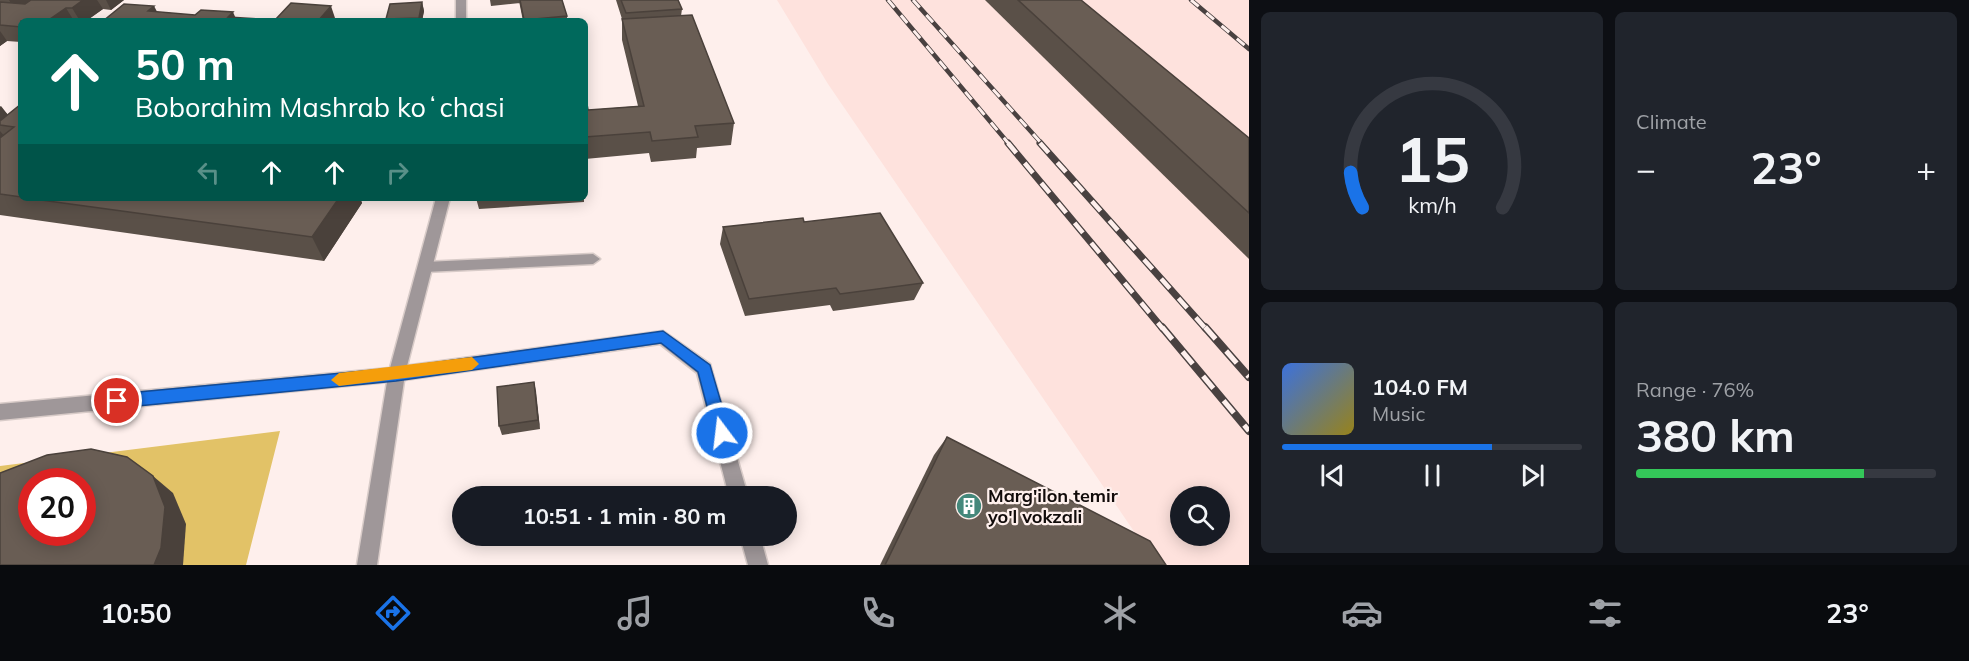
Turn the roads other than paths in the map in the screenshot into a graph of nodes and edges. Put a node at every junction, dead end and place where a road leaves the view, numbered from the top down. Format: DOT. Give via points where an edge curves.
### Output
graph roads {
  1 [pos="461,0"];
  2 [pos="461,18"];
  3 [pos="441,201"];
  4 [pos="593,259"];
  5 [pos="424,267"];
  6 [pos="396,374"];
  7 [pos="0,412"];
  8 [pos="736,486"];
  9 [pos="753,546"];
  10 [pos="367,565"];
  11 [pos="758,565"];
  1 -- 2 [label="street"];
  3 -- 5 [label="street"];
  4 -- 5 [label="street"];
  5 -- 6 [label="street"];
  6 -- 7 [label="street"];
  6 -- 8 [label="street" via="663,337 704,369"];
  6 -- 10 [label="street"];
  9 -- 11 [label="street"];
}
